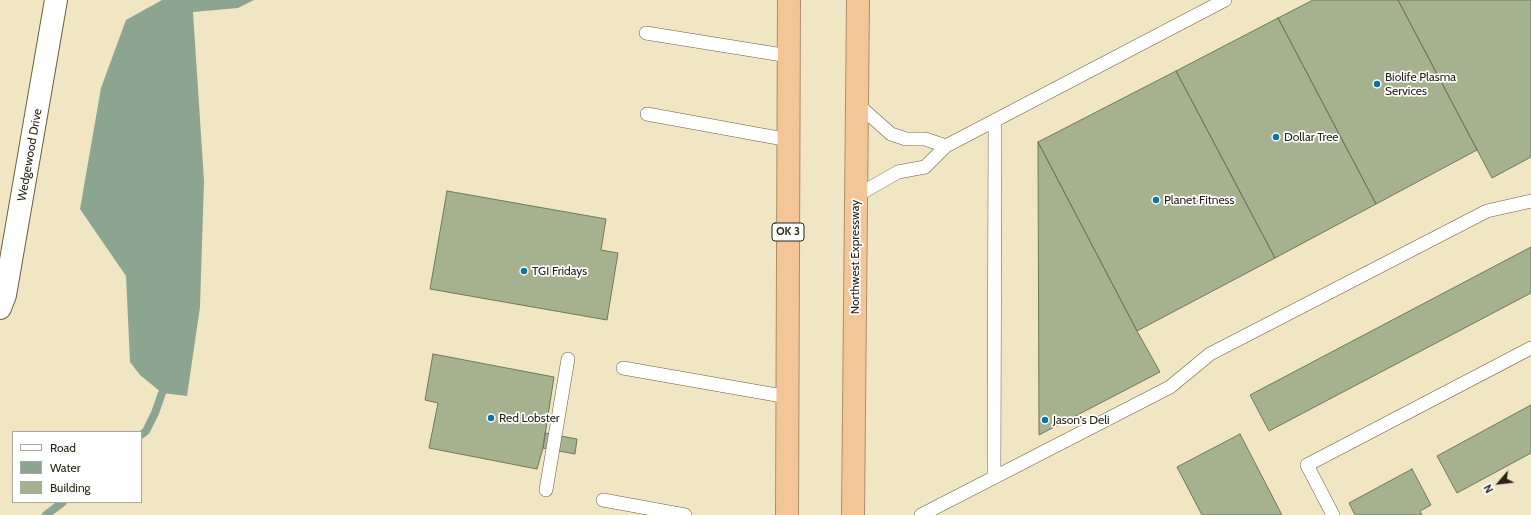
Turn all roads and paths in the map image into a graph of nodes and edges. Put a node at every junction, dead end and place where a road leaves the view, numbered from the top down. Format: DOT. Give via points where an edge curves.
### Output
graph roads {
  1 [pos="56,0"];
  2 [pos="789,0"];
  3 [pos="858,0"];
  4 [pos="1225,0"];
  5 [pos="646,33"];
  6 [pos="789,56"];
  7 [pos="856,103"];
  8 [pos="647,114"];
  9 [pos="996,120"];
  10 [pos="789,140"];
  11 [pos="946,146"];
  12 [pos="856,196"];
  13 [pos="1531,201"];
  14 [pos="0,308"];
  15 [pos="1531,348"];
  16 [pos="568,359"];
  17 [pos="622,368"];
  18 [pos="788,396"];
  19 [pos="994,477"];
  20 [pos="546,490"];
  21 [pos="603,500"];
  22 [pos="685,515"];
  23 [pos="787,515"];
  24 [pos="853,515"];
  25 [pos="921,515"];
  26 [pos="1333,515"];
  1 -- 14 [label="street, Wedgewood Drive" via="5,295"];
  2 -- 6 [label="highway, OK 3"];
  3 -- 7 [label="highway, Northwest Expressway"];
  4 -- 9 [label="lane"];
  5 -- 6 [label="lane"];
  6 -- 10 [label="highway, OK 3"];
  7 -- 11 [label="lane" via="891,134 906,139 925,139"];
  7 -- 12 [label="highway, Northwest Expressway"];
  8 -- 10 [label="lane"];
  9 -- 11 [label="lane"];
  9 -- 19 [label="lane"];
  10 -- 18 [label="highway, OK 3"];
  11 -- 12 [label="lane" via="925,167 898,172"];
  12 -- 24 [label="highway, Northwest Expressway"];
  13 -- 19 [label="lane" via="1487,211 1210,354 1170,387"];
  15 -- 26 [label="lane" via="1307,465"];
  16 -- 20 [label="lane"];
  17 -- 18 [label="lane"];
  18 -- 23 [label="highway, OK 3"];
  19 -- 25 [label="lane"];
  21 -- 22 [label="lane"];
}
